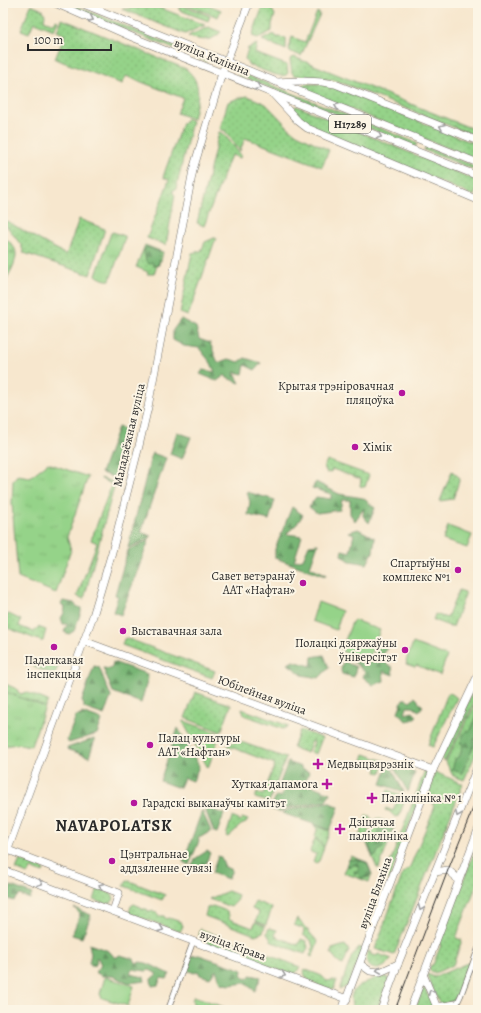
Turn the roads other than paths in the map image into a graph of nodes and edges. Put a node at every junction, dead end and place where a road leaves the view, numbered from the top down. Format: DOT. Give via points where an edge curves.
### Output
graph roads {
  1 [pos="55,3"];
  2 [pos="81,3"];
  3 [pos="249,3"];
  4 [pos="226,62"];
  5 [pos="222,73"];
  6 [pos="277,82"];
  7 [pos="273,93"];
  8 [pos="300,104"];
  9 [pos="292,115"];
  10 [pos="425,141"];
  11 [pos="478,141"];
  12 [pos="420,152"];
  13 [pos="478,163"];
  14 [pos="478,176"];
  15 [pos="478,200"];
  16 [pos="84,641"];
  17 [pos="478,675"];
  18 [pos="478,765"];
  19 [pos="433,770"];
  20 [pos="478,830"];
  21 [pos="8,850"];
  22 [pos="3,864"];
  23 [pos="3,870"];
  24 [pos="435,872"];
  25 [pos="458,881"];
  26 [pos="113,911"];
  27 [pos="193,942"];
  28 [pos="478,950"];
  29 [pos="360,964"];
  30 [pos="398,964"];
  31 [pos="423,974"];
  32 [pos="346,999"];
  33 [pos="455,1007"];
  34 [pos="438,1009"];
  35 [pos="168,1010"];
  36 [pos="342,1010"];
  37 [pos="381,1010"];
  38 [pos="410,1010"];
  1 -- 5 [label="main road, вуліца Калініна / Н17289, one-way"];
  2 -- 4 [label="main road, вуліца Калініна / Н17289"];
  3 -- 4 [label="main road, Маладзёжная вуліца"];
  4 -- 5 [label="main road, Маладзёжная вуліца"];
  4 -- 6 [label="main road, вуліца Калініна / Н17289"];
  5 -- 7 [label="main road, вуліца Калініна / Н17289, one-way"];
  5 -- 16 [label="main road, Маладзёжная вуліца" via="193,170 139,446 112,552"];
  10 -- 6 [label="main road, вуліца Калініна / Н17289, one-way"];
  11 -- 6 [label="main road, вуліца Калініна, one-way" via="335,84 320,81"];
  7 -- 8 [label="main road, вуліца Калініна / Н17289"];
  7 -- 9 [label="main road, вуліца Калініна"];
  8 -- 9 [label="main road" via="292,106"];
  8 -- 12 [label="main road, вуліца Калініна / Н17289, one-way"];
  9 -- 15 [label="main road, вуліца Калініна" via="307,128"];
  10 -- 12 [label="main road"];
  10 -- 13 [label="main road, вуліца Калініна / Н17289"];
  12 -- 14 [label="main road, вуліца Калініна / Н17289"];
  16 -- 19 [label="main road, Юбілейная вуліца"];
  16 -- 21 [label="main road, Маладзёжная вуліца"];
  17 -- 19 [label="main road, вуліца Блахіна"];
  18 -- 24 [label="main road, one-way"];
  19 -- 29 [label="main road, вуліца Блахіна"];
  20 -- 25 [label="main road"];
  21 -- 22 [label="main road, Маладзёжная вуліца"];
  26 -- 21 [label="main road, one-way" via="119,893"];
  23 -- 26 [label="main road, вуліца Кірава, one-way"];
  24 -- 25 [label="main road" via="448,870"];
  24 -- 30 [label="main road, one-way"];
  25 -- 31 [label="main road"];
  26 -- 27 [label="main road, вуліца Кірава, one-way"];
  27 -- 32 [label="main road, вуліца Кірава, one-way"];
  27 -- 35 [label="street"];
  28 -- 33 [label="street"];
  30 -- 29 [label="main road, one-way" via="380,972 370,971"];
  29 -- 32 [label="main road, вуліца Блахіна"];
  30 -- 37 [label="main road"];
  34 -- 31 [label="main road, one-way"];
  31 -- 38 [label="main road"];
  32 -- 36 [label="main road, вуліца Блахіна"];
  33 -- 34 [label="main road"];
}
